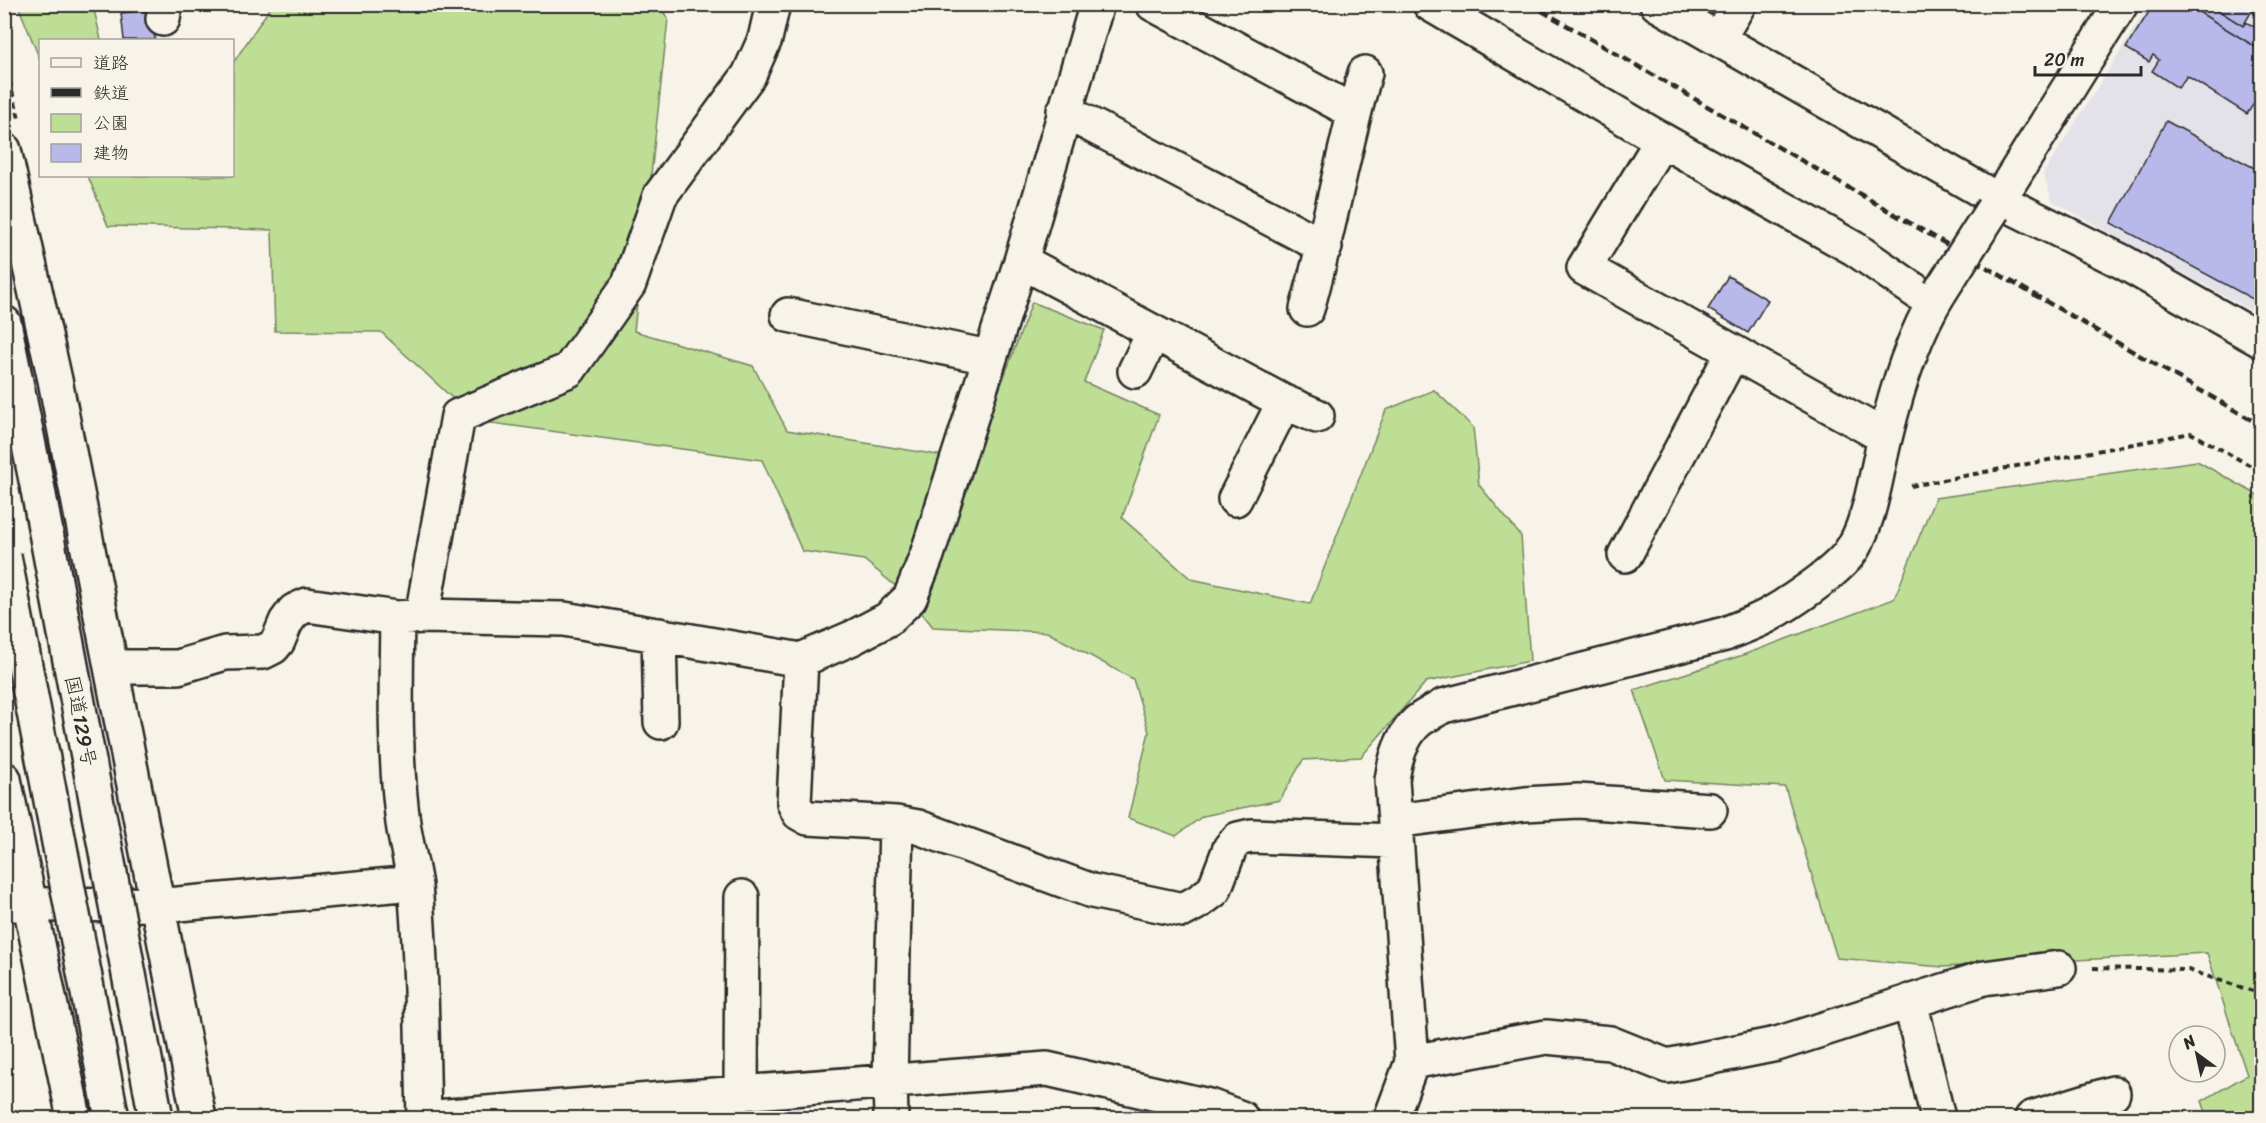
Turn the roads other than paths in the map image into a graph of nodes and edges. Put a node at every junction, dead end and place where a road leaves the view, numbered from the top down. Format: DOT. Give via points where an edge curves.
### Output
graph roads {
  1 [pos="772,4"];
  2 [pos="1097,4"];
  3 [pos="1153,4"];
  4 [pos="1430,4"];
  5 [pos="1657,4"];
  6 [pos="1739,4"];
  7 [pos="2121,4"];
  8 [pos="1718,39"];
  9 [pos="1365,73"];
  10 [pos="1064,111"];
  11 [pos="1354,112"];
  12 [pos="1662,140"];
  13 [pos="4,150"];
  14 [pos="1995,205"];
  15 [pos="1324,247"];
  16 [pos="1021,261"];
  17 [pos="1937,297"];
  18 [pos="1306,309"];
  19 [pos="788,315"];
  20 [pos="4,323"];
  21 [pos="1154,332"];
  22 [pos="2262,341"];
  23 [pos="1733,352"];
  24 [pos="988,357"];
  25 [pos="1135,371"];
  26 [pos="1284,402"];
  27 [pos="1317,416"];
  28 [pos="1885,436"];
  29 [pos="1235,499"];
  30 [pos="1625,555"];
  31 [pos="4,556"];
  32 [pos="409,617"];
  33 [pos="659,635"];
  34 [pos="801,660"];
  35 [pos="112,667"];
  36 [pos="661,722"];
  37 [pos="4,779"];
  38 [pos="1710,810"];
  39 [pos="896,823"];
  40 [pos="1395,831"];
  41 [pos="414,884"];
  42 [pos="742,897"];
  43 [pos="17,904"];
  44 [pos="157,904"];
  45 [pos="2059,968"];
  46 [pos="1910,1001"];
  47 [pos="1412,1062"];
  48 [pos="890,1080"];
  49 [pos="2113,1093"];
  50 [pos="741,1094"];
  51 [pos="423,1118"];
  52 [pos="74,1119"];
  53 [pos="112,1119"];
  54 [pos="156,1119"];
  55 [pos="199,1119"];
  56 [pos="891,1119"];
  57 [pos="1241,1119"];
  58 [pos="1391,1119"];
  59 [pos="1938,1119"];
  60 [pos="2032,1119"];
  1 -- 32 [label="main road" via="765,39 749,75 660,196 629,284 569,370 458,416"];
  2 -- 10 [label="main road"];
  3 -- 11 [label="main road"];
  4 -- 12 [label="main road"];
  5 -- 8 [label="main road"];
  6 -- 8 [label="main road"];
  7 -- 14 [label="main road"];
  8 -- 14 [label="main road"];
  9 -- 11 [label="main road"];
  10 -- 15 [label="main road"];
  10 -- 16 [label="main road"];
  11 -- 15 [label="main road"];
  12 -- 17 [label="main road"];
  12 -- 23 [label="main road" via="1584,268"];
  13 -- 35 [label="main road"];
  14 -- 17 [label="main road, bridge"];
  14 -- 22 [label="main road" via="2123,262"];
  15 -- 18 [label="main road"];
  16 -- 21 [label="main road"];
  16 -- 24 [label="main road"];
  17 -- 28 [label="main road" via="1912,348"];
  19 -- 24 [label="main road"];
  20 -- 54 [label="main road, 国道129号, bridge"];
  21 -- 25 [label="main road"];
  21 -- 26 [label="main road"];
  23 -- 28 [label="main road"];
  23 -- 30 [label="main road"];
  24 -- 34 [label="main road" via="910,598 888,620"];
  26 -- 27 [label="main road"];
  26 -- 29 [label="main road"];
  28 -- 40 [label="main road" via="1862,528 1848,555 1825,576 1767,616 1725,634 1443,706 1417,722 1395,758"];
  31 -- 53 [label="main road, bridge"];
  32 -- 33 [label="main road" via="564,619"];
  32 -- 35 [label="main road" via="307,605 294,611 279,641 262,652 225,653 178,667"];
  32 -- 41 [label="main road" via="395,698 403,824"];
  33 -- 34 [label="main road"];
  33 -- 36 [label="main road"];
  34 -- 39 [label="main road" via="794,802 799,813 808,818"];
  35 -- 44 [label="main road"];
  37 -- 43 [label="main road"];
  38 -- 40 [label="main road" via="1578,801 1525,804"];
  39 -- 40 [label="main road" via="918,827 1092,891 1183,910 1214,890 1230,848 1238,839"];
  39 -- 48 [label="main road"];
  40 -- 47 [label="main road"];
  41 -- 44 [label="main road"];
  41 -- 51 [label="main road" via="421,971"];
  42 -- 50 [label="main road"];
  43 -- 44 [label="main road"];
  43 -- 52 [label="main road"];
  44 -- 55 [label="main road"];
  45 -- 46 [label="main road" via="1984,978"];
  46 -- 47 [label="main road" via="1777,1044 1667,1066 1610,1043 1546,1037"];
  46 -- 59 [label="main road"];
  47 -- 58 [label="main road"];
  48 -- 50 [label="main road"];
  48 -- 56 [label="main road"];
  48 -- 57 [label="main road" via="1047,1069 1209,1106"];
  49 -- 60 [label="main road"];
  50 -- 51 [label="main road"];
}
